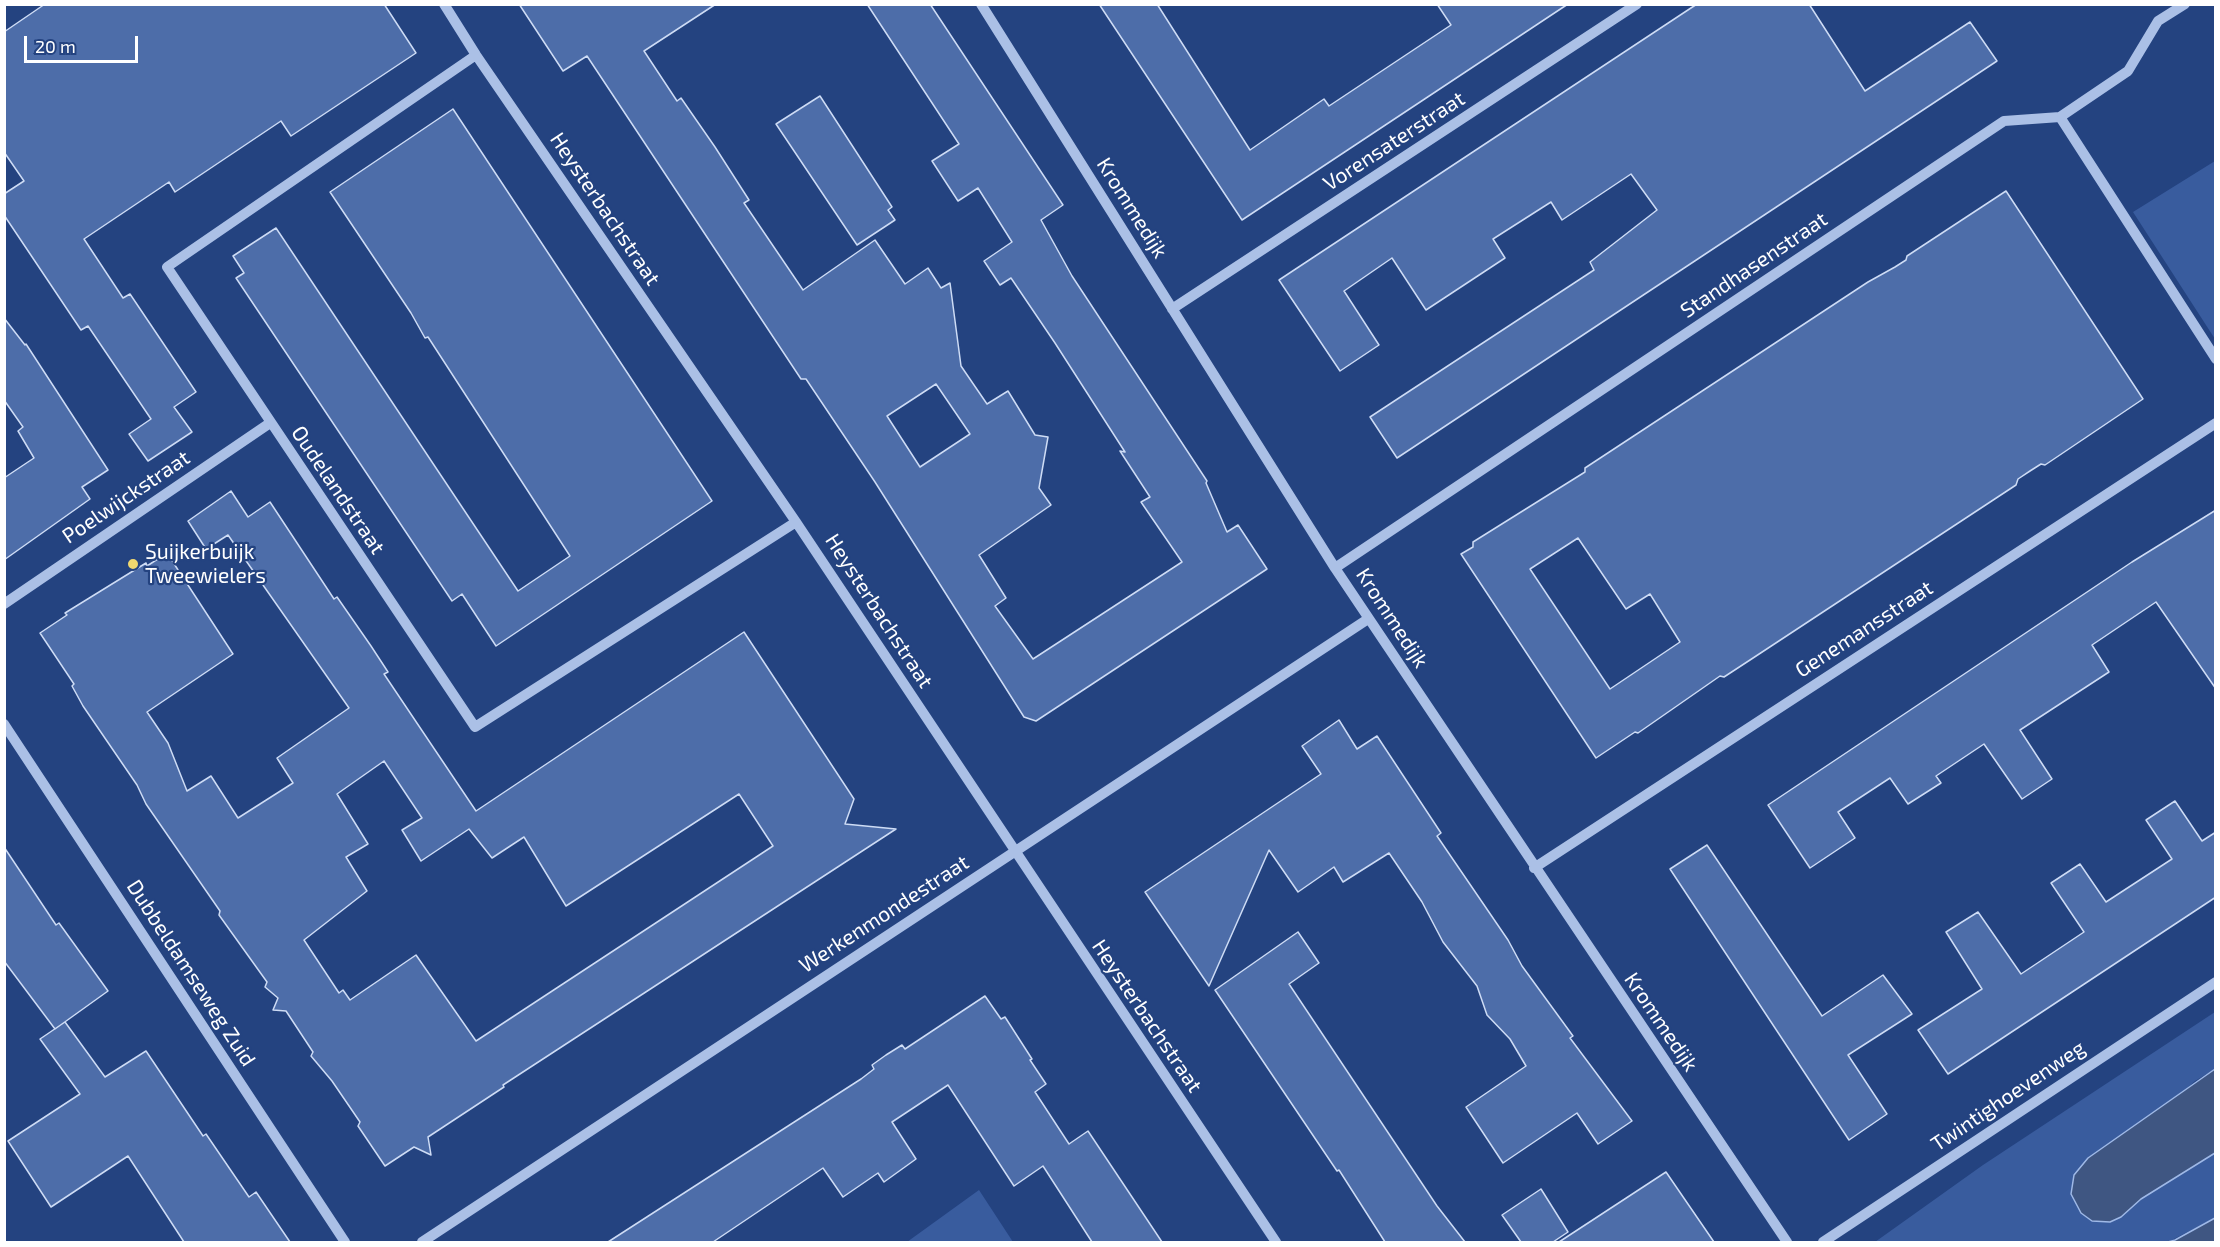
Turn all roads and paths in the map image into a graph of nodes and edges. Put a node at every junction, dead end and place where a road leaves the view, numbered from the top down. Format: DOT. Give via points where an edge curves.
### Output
graph roads {
  1 [pos="444,4"];
  2 [pos="981,4"];
  3 [pos="1637,4"];
  4 [pos="2185,4"];
  5 [pos="476,56"];
  6 [pos="2060,117"];
  7 [pos="1172,309"];
  8 [pos="2216,359"];
  9 [pos="270,423"];
  10 [pos="2216,423"];
  11 [pos="796,522"];
  12 [pos="1335,568"];
  13 [pos="4,603"];
  14 [pos="1368,619"];
  15 [pos="4,724"];
  16 [pos="1014,851"];
  17 [pos="1534,868"];
  18 [pos="2216,982"];
  19 [pos="345,1242"];
  20 [pos="422,1242"];
  21 [pos="1276,1242"];
  22 [pos="1787,1242"];
  23 [pos="1823,1242"];
  1 -- 5 [label="street, Heysterbachstraat"];
  2 -- 7 [label="street, Krommedijk"];
  3 -- 7 [label="street, Vorensaterstraat"];
  4 -- 6 [label="street, Standhasenstraat" via="2158,21 2128,71"];
  5 -- 9 [label="street, Oudelandstraat" via="167,267"];
  5 -- 11 [label="street, Heysterbachstraat"];
  6 -- 8 [label="street"];
  6 -- 12 [label="street, Standhasenstraat" via="2004,121"];
  7 -- 12 [label="street, Krommedijk"];
  9 -- 11 [label="street, Oudelandstraat" via="475,727"];
  9 -- 13 [label="street, Poelwijckstraat"];
  10 -- 17 [label="street, Genemansstraat"];
  11 -- 16 [label="street, Heysterbachstraat"];
  12 -- 14 [label="street, Krommedijk"];
  14 -- 16 [label="street, Werkenmondestraat"];
  14 -- 17 [label="street, Krommedijk"];
  15 -- 19 [label="street, Dubbeldamseweg Zuid"];
  16 -- 20 [label="street, Werkenmondestraat"];
  16 -- 21 [label="street, Heysterbachstraat"];
  17 -- 22 [label="street, Krommedijk"];
  18 -- 23 [label="street, Twintighoevenweg"];
}
